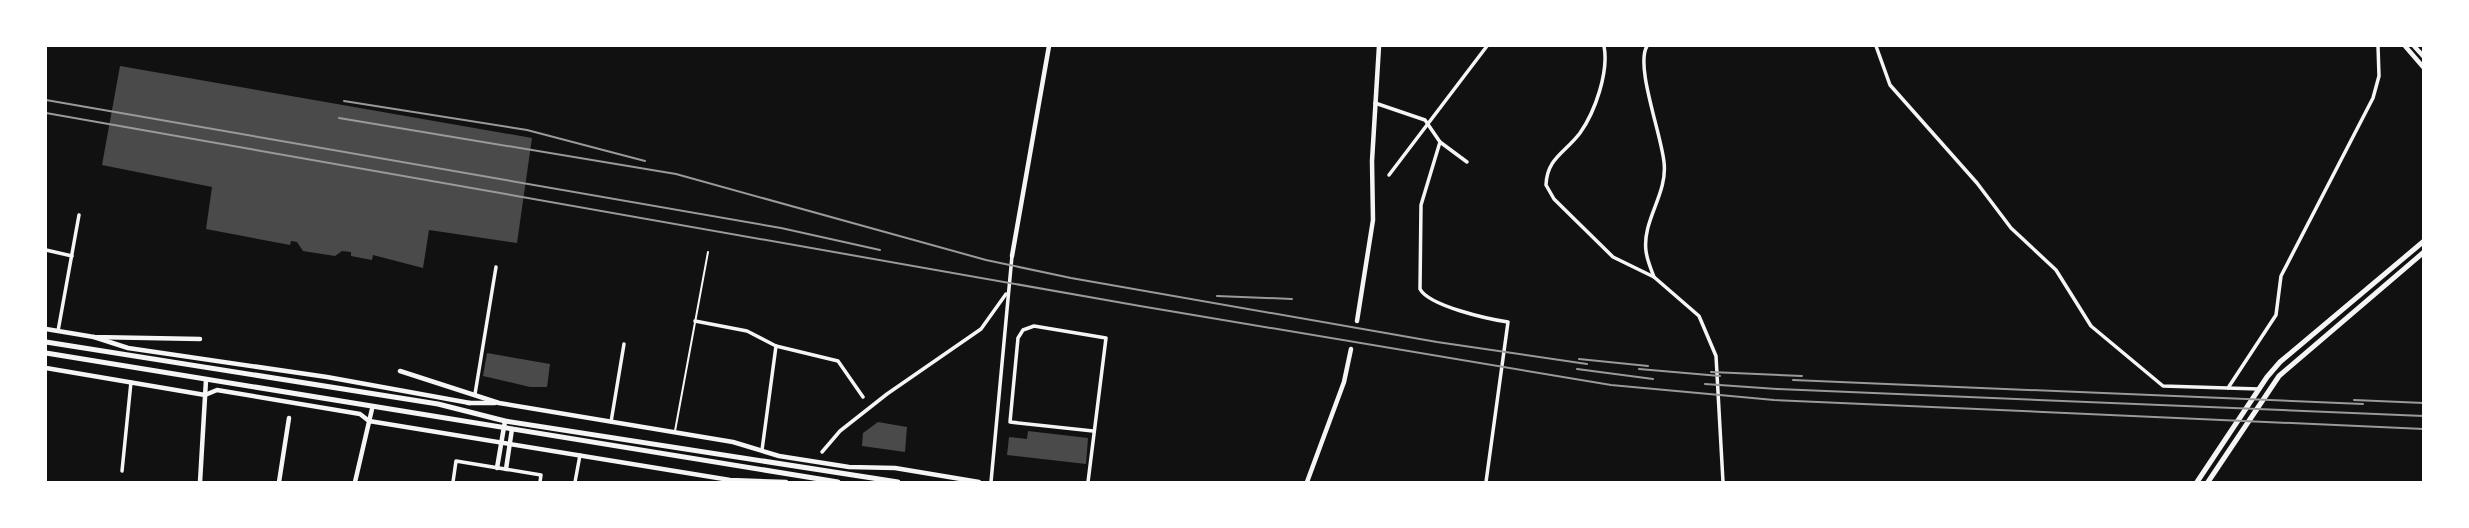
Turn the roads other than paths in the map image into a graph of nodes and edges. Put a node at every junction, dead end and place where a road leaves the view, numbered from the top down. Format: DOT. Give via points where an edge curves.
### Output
graph roads {
  1 [pos="1049,46"];
  2 [pos="1379,46"];
  3 [pos="1487,46"];
  4 [pos="1604,46"];
  5 [pos="1647,46"];
  6 [pos="1876,46"];
  7 [pos="2378,46"];
  8 [pos="2405,46"];
  9 [pos="2414,46"];
  10 [pos="2424,57"];
  11 [pos="2424,68"];
  12 [pos="1374,103"];
  13 [pos="1429,126"];
  14 [pos="1440,142"];
  15 [pos="1466,162"];
  16 [pos="1389,175"];
  17 [pos="79,215"];
  18 [pos="2424,241"];
  19 [pos="46,250"];
  20 [pos="708,252"];
  21 [pos="2424,252"];
  22 [pos="72,256"];
  23 [pos="1012,256"];
  24 [pos="496,267"];
  25 [pos="1654,277"];
  26 [pos="1006,294"];
  27 [pos="695,321"];
  28 [pos="1357,321"];
  29 [pos="46,329"];
  30 [pos="58,331"];
  31 [pos="94,337"];
  32 [pos="200,339"];
  33 [pos="46,342"];
  34 [pos="624,344"];
  35 [pos="776,346"];
  36 [pos="1351,349"];
  37 [pos="46,353"];
  38 [pos="46,368"];
  39 [pos="400,371"];
  40 [pos="206,380"];
  41 [pos="131,382"];
  42 [pos="2228,388"];
  43 [pos="2259,389"];
  44 [pos="475,394"];
  45 [pos="205,395"];
  46 [pos="863,397"];
  47 [pos="470,403"];
  48 [pos="499,403"];
  49 [pos="438,404"];
  50 [pos="372,409"];
  51 [pos="289,418"];
  52 [pos="369,421"];
  53 [pos="505,421"];
  54 [pos="513,422"];
  55 [pos="611,422"];
  56 [pos="504,428"];
  57 [pos="512,429"];
  58 [pos="1093,431"];
  59 [pos="675,432"];
  60 [pos="501,442"];
  61 [pos="510,444"];
  62 [pos="762,450"];
  63 [pos="822,452"];
  64 [pos="580,455"];
  65 [pos="497,468"];
  66 [pos="506,469"];
  67 [pos="122,471"];
  68 [pos="200,482"];
  69 [pos="279,482"];
  70 [pos="355,482"];
  71 [pos="453,482"];
  72 [pos="540,482"];
  73 [pos="575,482"];
  74 [pos="786,482"];
  75 [pos="838,482"];
  76 [pos="898,482"];
  77 [pos="979,482"];
  78 [pos="991,482"];
  79 [pos="1088,482"];
  80 [pos="1307,482"];
  81 [pos="1486,482"];
  82 [pos="1723,482"];
  83 [pos="2197,482"];
  84 [pos="2208,482"];
  1 -- 23 [label="street"];
  2 -- 12 [label="street"];
  3 -- 13 [label="street"];
  4 -- 25 [label="street" via="1602,82 1581,131 1550,161 1546,185 1553,198 1613,257"];
  5 -- 25 [label="street" via="1641,65 1665,166 1647,236 1646,252"];
  6 -- 42 [label="street" via="1890,85 2011,228 2056,270 2091,326 2163,386"];
  7 -- 42 [label="street" via="2379,76 2373,98 2281,276 2276,315"];
  8 -- 11 [label="street"];
  9 -- 10 [label="street"];
  12 -- 13 [label="street" via="1425,120"];
  12 -- 28 [label="street" via="1373,220"];
  13 -- 14 [label="street"];
  13 -- 16 [label="street"];
  14 -- 15 [label="street"];
  14 -- 81 [label="street" via="1421,205 1420,289 1427,298 1508,322"];
  17 -- 22 [label="street"];
  18 -- 43 [label="highway" via="2280,362"];
  19 -- 22 [label="street"];
  20 -- 27 [label="lane"];
  21 -- 84 [label="highway" via="2279,376"];
  22 -- 30 [label="street"];
  23 -- 26 [label="street"];
  24 -- 44 [label="street"];
  25 -- 82 [label="street" via="1699,316 1716,356"];
  26 -- 63 [label="street" via="981,329 877,402"];
  26 -- 78 [label="street"];
  27 -- 35 [label="street" via="747,331"];
  27 -- 59 [label="lane"];
  29 -- 30 [label="street"];
  30 -- 31 [label="street"];
  31 -- 32 [label="street"];
  31 -- 47 [label="street" via="128,348"];
  33 -- 49 [label="highway"];
  34 -- 55 [label="street"];
  35 -- 46 [label="street" via="838,361"];
  35 -- 62 [label="street"];
  36 -- 80 [label="street" via="1344,382"];
  37 -- 40 [label="highway"];
  38 -- 41 [label="street"];
  39 -- 44 [label="street"];
  40 -- 45 [label="street"];
  40 -- 50 [label="highway"];
  41 -- 45 [label="street"];
  41 -- 67 [label="street"];
  42 -- 43 [label="street"];
  43 -- 83 [label="highway"];
  44 -- 48 [label="street"];
  45 -- 52 [label="street" via="217,390 360,414"];
  45 -- 68 [label="street"];
  47 -- 48 [label="street"];
  47 -- 49 [label="street"];
  48 -- 55 [label="street"];
  49 -- 53 [label="highway"];
  50 -- 52 [label="street"];
  50 -- 56 [label="highway"];
  51 -- 69 [label="street"];
  52 -- 60 [label="street"];
  52 -- 70 [label="street"];
  53 -- 54 [label="highway"];
  53 -- 56 [label="street"];
  54 -- 57 [label="street"];
  54 -- 76 [label="highway"];
  55 -- 59 [label="street"];
  56 -- 57 [label="highway"];
  56 -- 60 [label="street"];
  57 -- 61 [label="street"];
  57 -- 75 [label="highway"];
  58 -- 58 [label="street" via="1105,338 1027,328 1018,338 1010,422"];
  58 -- 79 [label="street"];
  59 -- 62 [label="street"];
  60 -- 61 [label="street"];
  60 -- 65 [label="street"];
  61 -- 64 [label="street"];
  61 -- 66 [label="street"];
  62 -- 77 [label="street" via="849,467 895,468"];
  64 -- 73 [label="street"];
  64 -- 74 [label="street" via="730,480"];
  65 -- 66 [label="street"];
  65 -- 71 [label="street" via="456,461"];
  66 -- 72 [label="street" via="541,475"];
}
